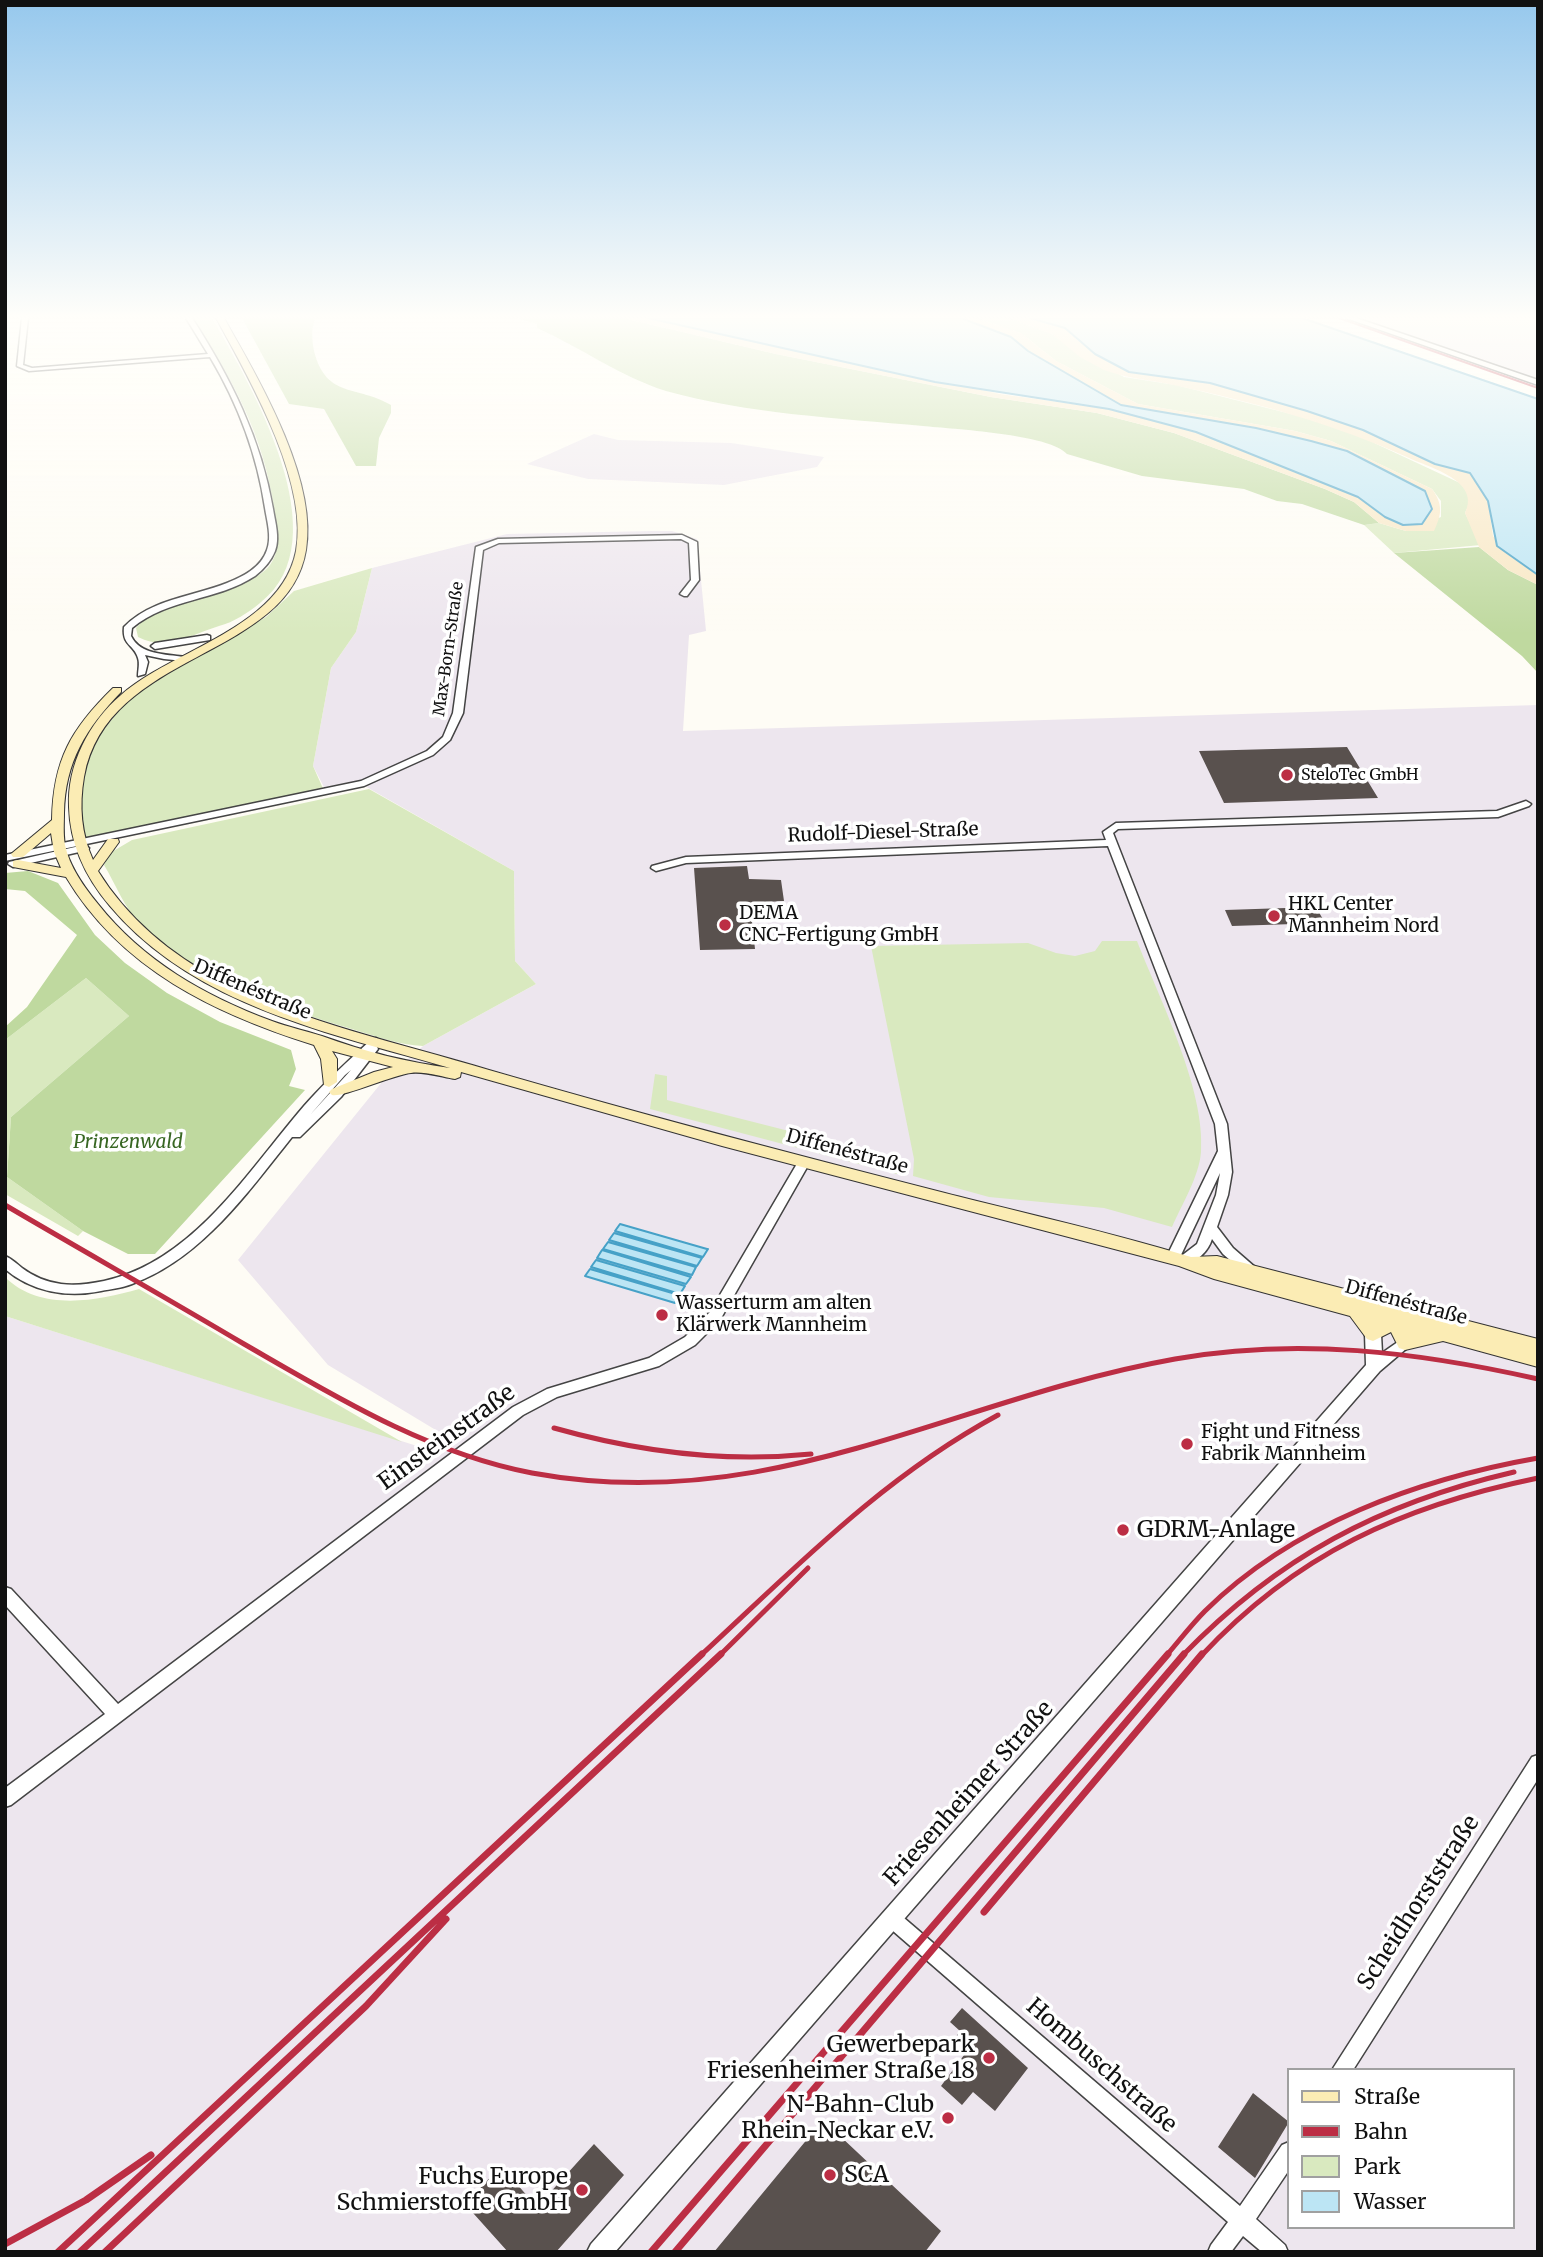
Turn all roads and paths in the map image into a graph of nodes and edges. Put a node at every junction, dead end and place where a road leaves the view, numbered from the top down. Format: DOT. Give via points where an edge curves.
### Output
graph roads {
  1 [pos="245,423"];
  2 [pos="275,423"];
  3 [pos="684,594"];
  4 [pos="265,607"];
  5 [pos="128,637"];
  6 [pos="207,638"];
  7 [pos="155,646"];
  8 [pos="139,650"];
  9 [pos="175,657"];
  10 [pos="141,674"];
  11 [pos="1526,804"];
  12 [pos="58,821"];
  13 [pos="176,824"];
  14 [pos="113,842"];
  15 [pos="1112,843"];
  16 [pos="79,846"];
  17 [pos="60,850"];
  18 [pos="12,860"];
  19 [pos="656,868"];
  20 [pos="91,873"];
  21 [pos="71,874"];
  22 [pos="319,1040"];
  23 [pos="368,1050"];
  24 [pos="413,1067"];
  25 [pos="499,1080"];
  26 [pos="333,1087"];
  27 [pos="279,1147"];
  28 [pos="1224,1150"];
  29 [pos="804,1162"];
  30 [pos="1212,1228"];
  31 [pos="1179,1259"];
  32 [pos="5,1261"];
  33 [pos="1251,1271"];
  34 [pos="1356,1311"];
  35 [pos="1390,1314"];
  36 [pos="1373,1334"];
  37 [pos="1443,1335"];
  38 [pos="1405,1343"];
  39 [pos="1538,1346"];
  40 [pos="1538,1360"];
  41 [pos="1374,1367"];
  42 [pos="5,1594"];
  43 [pos="115,1713"];
  44 [pos="1538,1763"];
  45 [pos="5,1799"];
  46 [pos="891,1918"];
  47 [pos="1343,2068"];
  48 [pos="1288,2154"];
  49 [pos="1240,2220"];
  50 [pos="599,2252"];
  51 [pos="1217,2252"];
  52 [pos="1279,2252"];
  1 -- 5 [label="street" via="266,486 272,548 258,570 242,580 143,615 128,626"];
  2 -- 4 [label="main road, Diffenéstraße" via="298,497 300,560 284,591"];
  3 -- 13 [label="street, Max-Born-Straße" via="695,580 693,542 682,537 484,544 479,549 458,713 443,743 400,769 364,783"];
  4 -- 6 [label="main road, Diffenéstraße"];
  4 -- 9 [label="main road, Diffenéstraße" via="231,633"];
  5 -- 7 [label="street"];
  5 -- 8 [label="street"];
  6 -- 7 [label="street"];
  6 -- 9 [label="main road, Diffenéstraße"];
  7 -- 9 [label="street"];
  8 -- 9 [label="street"];
  8 -- 10 [label="street" via="144,662"];
  9 -- 10 [label="main road, Diffenéstraße"];
  9 -- 16 [label="main road, Diffenéstraße" via="126,695 92,737 76,783"];
  10 -- 12 [label="main road, Diffenéstraße" via="103,703 75,738 58,785"];
  11 -- 15 [label="street" via="1498,814 1116,826 1108,832"];
  12 -- 17 [label="main road, Diffenéstraße"];
  12 -- 18 [label="main road"];
  13 -- 14 [label="street, Max-Born-Straße"];
  13 -- 16 [label="street, Max-Born-Straße"];
  14 -- 16 [label="street, Max-Born-Straße"];
  14 -- 20 [label="main road"];
  15 -- 19 [label="street, Rudolf-Diesel-Straße" via="686,860"];
  15 -- 28 [label="street" via="1209,1088"];
  16 -- 17 [label="street, Max-Born-Straße"];
  16 -- 20 [label="main road, Diffenéstraße"];
  17 -- 18 [label="street"];
  17 -- 21 [label="main road, Diffenéstraße"];
  18 -- 21 [label="main road"];
  20 -- 23 [label="main road, Diffenéstraße" via="114,905 148,939 190,968"];
  21 -- 22 [label="main road, Diffenéstraße" via="91,905 130,947 166,976 205,997"];
  22 -- 23 [label="main road, Diffenéstraße"];
  22 -- 26 [label="main road" via="329,1059"];
  23 -- 24 [label="main road, Diffenéstraße"];
  23 -- 25 [label="main road, Diffenéstraße"];
  23 -- 26 [label="street"];
  24 -- 25 [label="main road, Diffenéstraße"];
  24 -- 26 [label="main road"];
  25 -- 29 [label="main road, Diffenéstraße"];
  26 -- 27 [label="street" via="313,1120"];
  27 -- 32 [label="street" via="197,1236 167,1262 134,1280 103,1289 67,1291 37,1284"];
  28 -- 30 [label="street" via="1226,1172"];
  28 -- 31 [label="street"];
  29 -- 31 [label="main road, Diffenéstraße"];
  29 -- 43 [label="street, Einsteinstraße" via="715,1316 690,1341 654,1362 552,1393 518,1411"];
  30 -- 31 [label="street" via="1203,1247"];
  30 -- 33 [label="street" via="1228,1251"];
  31 -- 33 [label="main road, Diffenéstraße"];
  31 -- 34 [label="main road, Diffenéstraße" via="1214,1273"];
  33 -- 35 [label="main road, Diffenéstraße"];
  34 -- 35 [label="main road, Diffenéstraße"];
  34 -- 36 [label="main road"];
  35 -- 36 [label="main road"];
  35 -- 37 [label="main road, Diffenéstraße"];
  35 -- 38 [label="main road"];
  35 -- 39 [label="main road, Diffenéstraße" via="1412,1312"];
  36 -- 41 [label="street"];
  37 -- 38 [label="main road"];
  37 -- 40 [label="main road, Diffenéstraße"];
  38 -- 41 [label="street, Friesenheimer Straße"];
  41 -- 46 [label="street, Friesenheimer Straße"];
  42 -- 43 [label="street"];
  43 -- 45 [label="street, Einsteinstraße"];
  44 -- 47 [label="street, Scheidhorststraße"];
  46 -- 49 [label="street, Hombuschstraße"];
  46 -- 50 [label="street, Friesenheimer Straße"];
  48 -- 49 [label="street"];
  49 -- 51 [label="street"];
  49 -- 52 [label="street, Hombuschstraße"];
}
